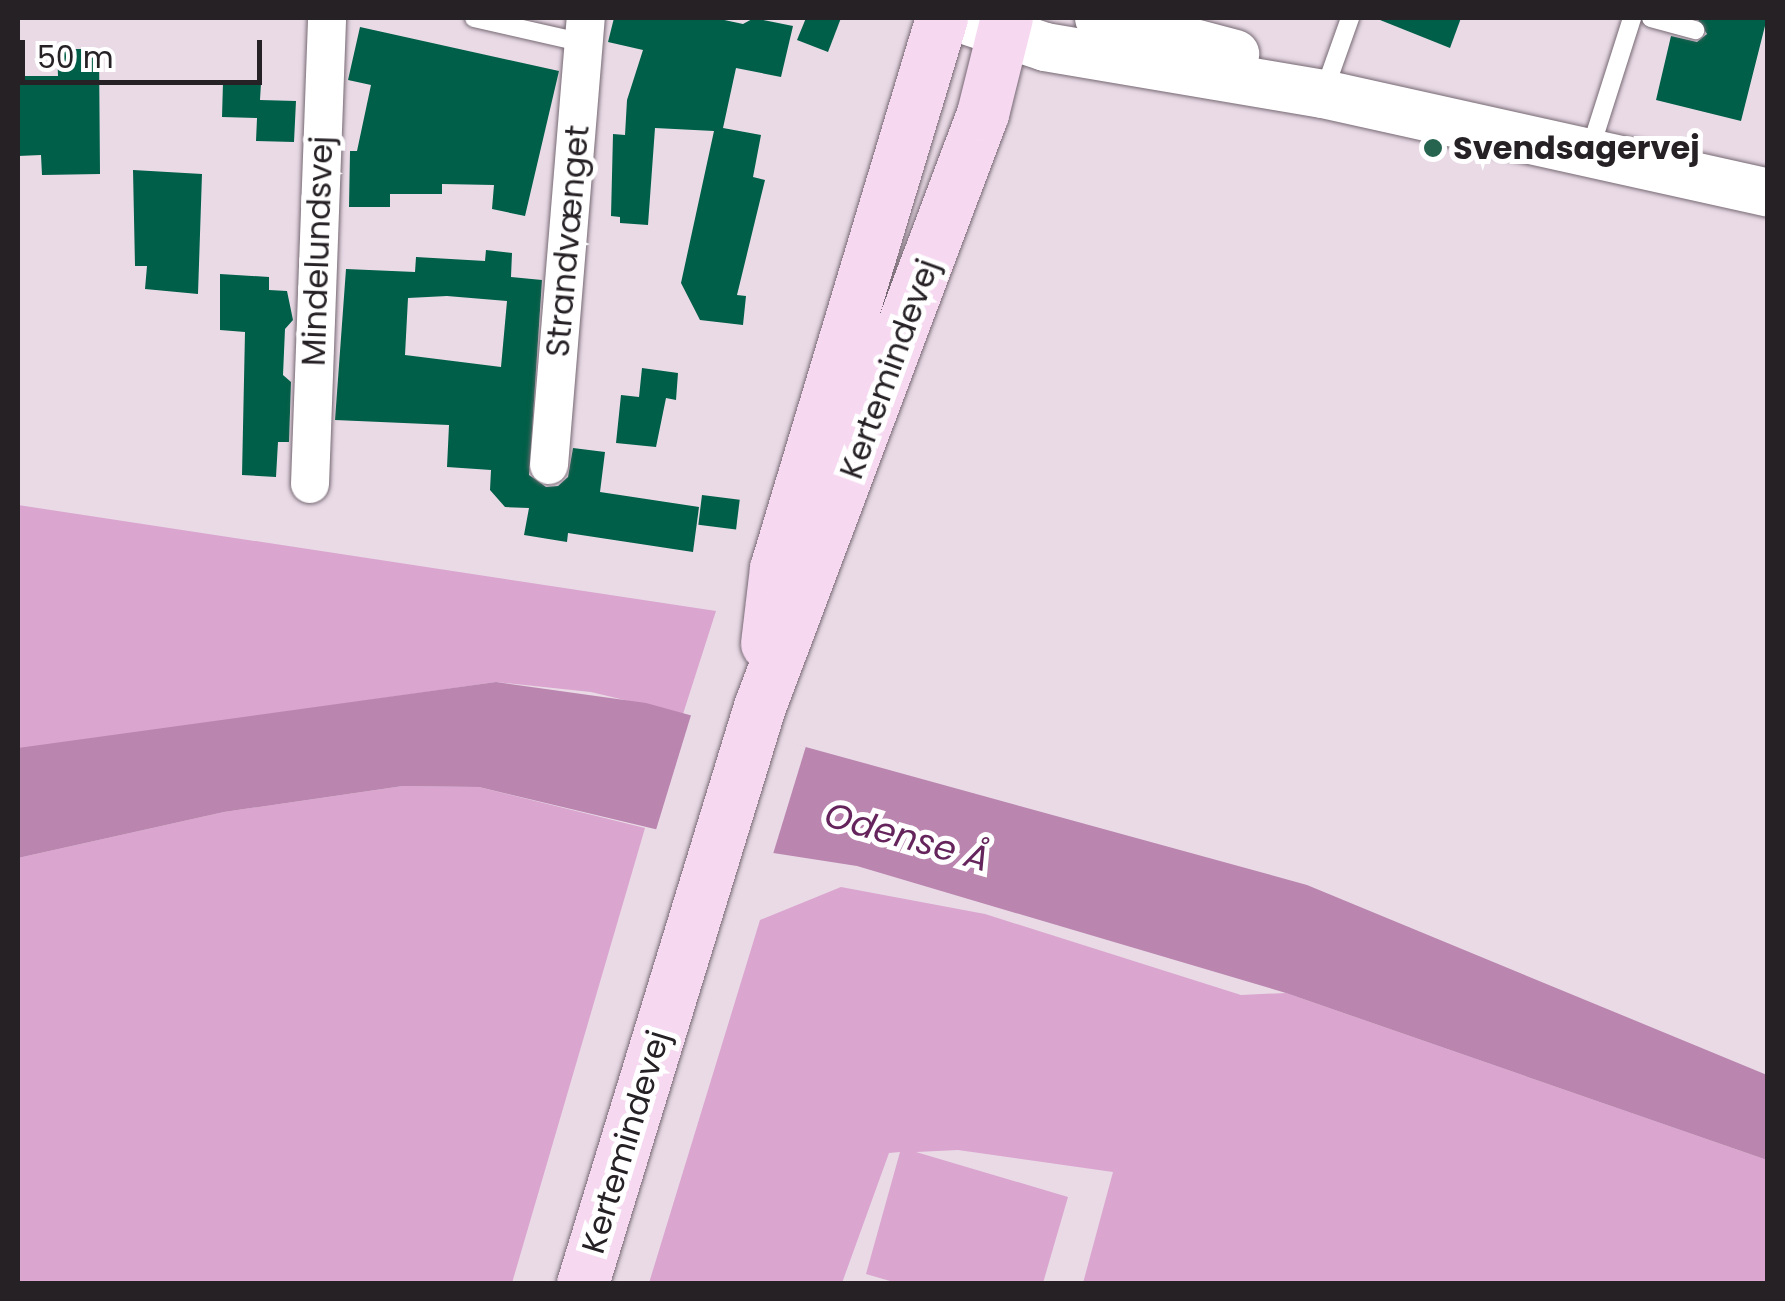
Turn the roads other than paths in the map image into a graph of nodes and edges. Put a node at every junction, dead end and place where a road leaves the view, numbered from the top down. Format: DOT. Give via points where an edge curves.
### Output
graph roads {
  1 [pos="327,18"];
  2 [pos="474,18"];
  3 [pos="1099,18"];
  4 [pos="1350,18"];
  5 [pos="1632,18"];
  6 [pos="1651,18"];
  7 [pos="977,20"];
  8 [pos="585,30"];
  9 [pos="1695,30"];
  10 [pos="1323,94"];
  11 [pos="1589,154"];
  12 [pos="1768,193"];
  13 [pos="550,465"];
  14 [pos="310,484"];
  15 [pos="758,714"];
  16 [pos="582,1284"];
  1 -- 14 [label="street, Mindelundsvej"];
  2 -- 8 [label="lane"];
  3 -- 10 [label="street" via="1279,65"];
  4 -- 10 [label="lane"];
  5 -- 11 [label="lane"];
  6 -- 9 [label="lane"];
  7 -- 10 [label="street" via="1045,47"];
  7 -- 15 [label="main road, Kertemindevej" via="833,526"];
  7 -- 15 [label="main road, Kertemindevej" via="776,569"];
  8 -- 13 [label="street, Strandvænget"];
  10 -- 11 [label="street"];
  11 -- 12 [label="street"];
  15 -- 16 [label="main road, Kertemindevej"];
}
